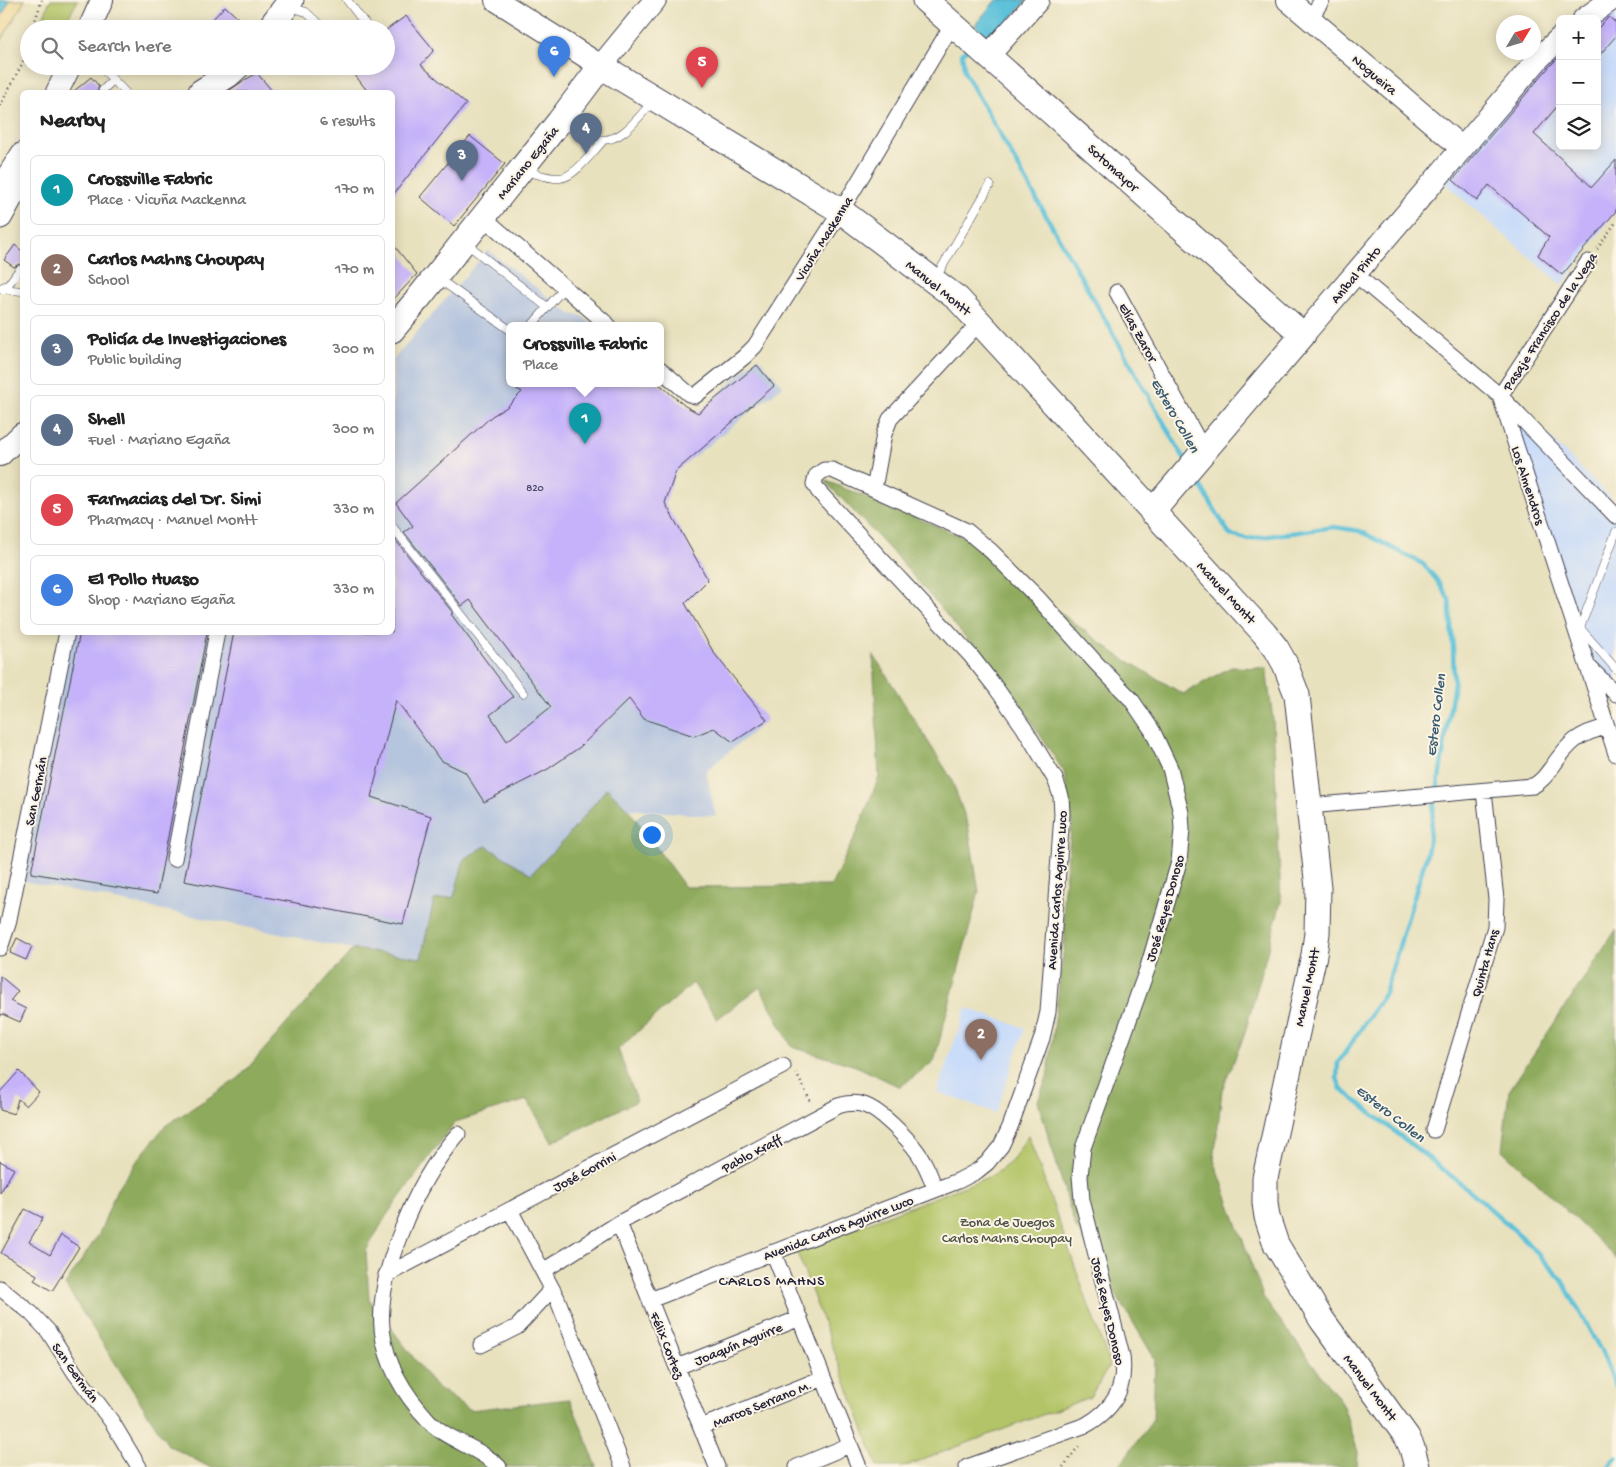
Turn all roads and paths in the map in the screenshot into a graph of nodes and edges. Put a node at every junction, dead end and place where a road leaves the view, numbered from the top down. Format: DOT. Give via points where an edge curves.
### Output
graph roads {
  1 [pos="42,0"];
  2 [pos="102,0"];
  3 [pos="347,0"];
  4 [pos="496,0"];
  5 [pos="655,0"];
  6 [pos="925,0"];
  7 [pos="1038,0"];
  8 [pos="1288,0"];
  9 [pos="1322,0"];
  10 [pos="1611,0"];
  11 [pos="289,3"];
  12 [pos="1590,15"];
  13 [pos="1310,19"];
  14 [pos="35,20"];
  15 [pos="93,20"];
  16 [pos="276,20"];
  17 [pos="314,20"];
  18 [pos="362,20"];
  19 [pos="971,41"];
  20 [pos="1556,42"];
  21 [pos="601,66"];
  22 [pos="20,68"];
  23 [pos="66,75"];
  24 [pos="108,75"];
  25 [pos="228,75"];
  26 [pos="113,80"];
  27 [pos="58,90"];
  28 [pos="103,90"];
  29 [pos="123,90"];
  30 [pos="204,90"];
  31 [pos="655,99"];
  32 [pos="0,106"];
  33 [pos="559,122"];
  34 [pos="604,140"];
  35 [pos="1462,148"];
  36 [pos="20,157"];
  37 [pos="521,170"];
  38 [pos="20,178"];
  39 [pos="20,180"];
  40 [pos="990,185"];
  41 [pos="0,188"];
  42 [pos="0,194"];
  43 [pos="841,210"];
  44 [pos="20,212"];
  45 [pos="0,216"];
  46 [pos="483,217"];
  47 [pos="1616,222"];
  48 [pos="0,233"];
  49 [pos="464,241"];
  50 [pos="1588,262"];
  51 [pos="19,270"];
  52 [pos="1355,274"];
  53 [pos="435,276"];
  54 [pos="934,281"];
  55 [pos="0,288"];
  56 [pos="564,288"];
  57 [pos="20,291"];
  58 [pos="1117,292"];
  59 [pos="548,307"];
  60 [pos="402,315"];
  61 [pos="535,322"];
  62 [pos="604,322"];
  63 [pos="980,322"];
  64 [pos="506,327"];
  65 [pos="1303,335"];
  66 [pos="664,372"];
  67 [pos="1500,396"];
  68 [pos="20,436"];
  69 [pos="1202,453"];
  70 [pos="0,455"];
  71 [pos="874,489"];
  72 [pos="1152,512"];
  73 [pos="1616,516"];
  74 [pos="395,530"];
  75 [pos="1616,532"];
  76 [pos="1576,624"];
  77 [pos="66,635"];
  78 [pos="216,635"];
  79 [pos="1589,667"];
  80 [pos="1616,669"];
  81 [pos="523,693"];
  82 [pos="1616,694"];
  83 [pos="1607,727"];
  84 [pos="1616,754"];
  85 [pos="1484,791"];
  86 [pos="1310,806"];
  87 [pos="174,859"];
  88 [pos="0,948"];
  89 [pos="783,1066"];
  90 [pos="819,1116"];
  91 [pos="1434,1130"];
  92 [pos="458,1134"];
  93 [pos="935,1189"];
  94 [pos="510,1210"];
  95 [pos="619,1223"];
  96 [pos="773,1252"];
  97 [pos="543,1271"];
  98 [pos="386,1275"];
  99 [pos="0,1288"];
  100 [pos="552,1289"];
  101 [pos="650,1300"];
  102 [pos="800,1318"];
  103 [pos="481,1345"];
  104 [pos="677,1367"];
  105 [pos="824,1378"];
  106 [pos="701,1427"];
  107 [pos="850,1446"];
  108 [pos="139,1467"];
  109 [pos="499,1467"];
  110 [pos="623,1467"];
  111 [pos="717,1467"];
  112 [pos="796,1467"];
  113 [pos="859,1467"];
  114 [pos="968,1467"];
  115 [pos="1417,1467"];
  1 -- 14 [label="path"];
  2 -- 15 [label="street"];
  3 -- 18 [label="lane"];
  4 -- 21 [label="street, Manuel Montt"];
  5 -- 21 [label="street, Mariano Egaña"];
  6 -- 19 [label="main road, Sotomayor"];
  7 -- 19 [label="street"];
  8 -- 13 [label="street, Nogueira"];
  9 -- 13 [label="street"];
  10 -- 12 [label="street"];
  11 -- 16 [label="main road"];
  11 -- 17 [label="lane"];
  13 -- 35 [label="street, Nogueira"];
  19 -- 43 [label="street, Vicuña Mackenna"];
  19 -- 65 [label="main road, Sotomayor"];
  20 -- 35 [label="street, Aníbal Pinto"];
  21 -- 31 [label="main road, Manuel Montt"];
  21 -- 33 [label="main road, Mariano Egaña"];
  22 -- 32 [label="path"];
  23 -- 27 [label="street"];
  24 -- 26 [label="lane"];
  25 -- 30 [label="main road"];
  26 -- 28 [label="lane"];
  26 -- 29 [label="lane"];
  31 -- 34 [label="lane" via="622,134"];
  31 -- 43 [label="main road, Manuel Montt"];
  33 -- 34 [label="lane"];
  33 -- 37 [label="main road, Mariano Egaña"];
  34 -- 37 [label="lane" via="565,177 554,178"];
  35 -- 52 [label="street, Aníbal Pinto"];
  36 -- 41 [label="street"];
  37 -- 46 [label="main road, Mariano Egaña"];
  38 -- 42 [label="main road"];
  39 -- 45 [label="main road"];
  40 -- 54 [label="lane"];
  43 -- 54 [label="main road, Manuel Montt"];
  43 -- 66 [label="street, Vicuña Mackenna" via="759,340 744,357 695,396"];
  44 -- 48 [label="main road"];
  46 -- 49 [label="main road, Mariano Egaña"];
  46 -- 56 [label="street"];
  47 -- 50 [label="path, Pasaje Francisco de la Vega"];
  49 -- 53 [label="main road, Mariano Egaña"];
  49 -- 59 [label="lane"];
  50 -- 67 [label="street, Pasaje Francisco de la Vega"];
  51 -- 55 [label="lane" via="8,285"];
  52 -- 65 [label="street, Aníbal Pinto"];
  52 -- 67 [label="street"];
  53 -- 60 [label="main road, Mariano Egaña"];
  53 -- 64 [label="lane"];
  54 -- 63 [label="main road, Manuel Montt" via="958,299"];
  55 -- 57 [label="lane"];
  56 -- 59 [label="lane"];
  56 -- 62 [label="street"];
  58 -- 69 [label="street, Elías Zaror"];
  59 -- 61 [label="lane"];
  63 -- 71 [label="street" via="890,418"];
  63 -- 72 [label="main road, Manuel Montt"];
  65 -- 69 [label="main road, Aníbal Pinto"];
  67 -- 73 [label="street"];
  67 -- 76 [label="street, Los Almendros"];
  68 -- 70 [label="street"];
  69 -- 72 [label="main road, Aníbal Pinto"];
  71 -- 93 [label="street, Avenida Carlos Aguirre Luco" via="828,469 820,471 814,479 818,492 992,682 1050,772 1062,805 1048,1012 1042,1038 1001,1146 977,1171"];
  71 -- 114 [label="street, José Reyes Donoso" via="967,531 1013,572 1131,699 1161,746 1177,790 1181,813 1179,862 1148,967 1088,1132 1080,1164 1082,1200 1123,1366 1120,1387 1103,1414 1075,1430"];
  72 -- 86 [label="main road, Manuel Montt" via="1264,633 1285,664 1300,712"];
  74 -- 81 [label="lane"];
  75 -- 76 [label="lane"];
  76 -- 79 [label="street, Los Almendros"];
  76 -- 80 [label="lane"];
  77 -- 88 [label="street, San Germán" via="8,924"];
  78 -- 87 [label="street"];
  79 -- 82 [label="street"];
  79 -- 83 [label="street, Los Almendros"];
  83 -- 84 [label="street, Los Almendros"];
  83 -- 85 [label="street" via="1591,730 1572,742 1538,783"];
  85 -- 86 [label="street"];
  85 -- 91 [label="street, Quinta Hans" via="1496,900 1495,926"];
  86 -- 115 [label="main road, Manuel Montt" via="1318,888 1317,933 1267,1165 1266,1210 1276,1244 1333,1335 1404,1432"];
  89 -- 90 [label="path" via="795,1072"];
  89 -- 94 [label="street, José Gorrini"];
  90 -- 93 [label="street, Pablo Kraff" via="846,1103 865,1105 873,1110 912,1144 923,1160"];
  90 -- 95 [label="street, Pablo Kraff"];
  92 -- 98 [label="street" via="435,1162 417,1195"];
  93 -- 96 [label="street, Avenida Carlos Aguirre Luco"];
  94 -- 97 [label="street"];
  94 -- 98 [label="street, José Gorrini"];
  95 -- 97 [label="street, Pablo Kraff"];
  95 -- 101 [label="street, Félix Cortez"];
  96 -- 101 [label="street, Avenida Carlos Aguirre Luco"];
  96 -- 102 [label="street"];
  97 -- 100 [label="street"];
  98 -- 109 [label="street" via="381,1301 381,1328 391,1366 404,1390 431,1423"];
  99 -- 108 [label="street, San Germán" via="48,1331 112,1422"];
  100 -- 103 [label="street" via="517,1327"];
  100 -- 110 [label="street"];
  101 -- 104 [label="street, Félix Cortez"];
  102 -- 104 [label="street, Joaquín Aguirre"];
  102 -- 105 [label="street"];
  104 -- 106 [label="street, Félix Cortez"];
  105 -- 106 [label="street, Marcos Serrano M."];
  105 -- 107 [label="street"];
  106 -- 111 [label="street, Félix Cortez"];
  107 -- 112 [label="street"];
  107 -- 113 [label="street"];
}
